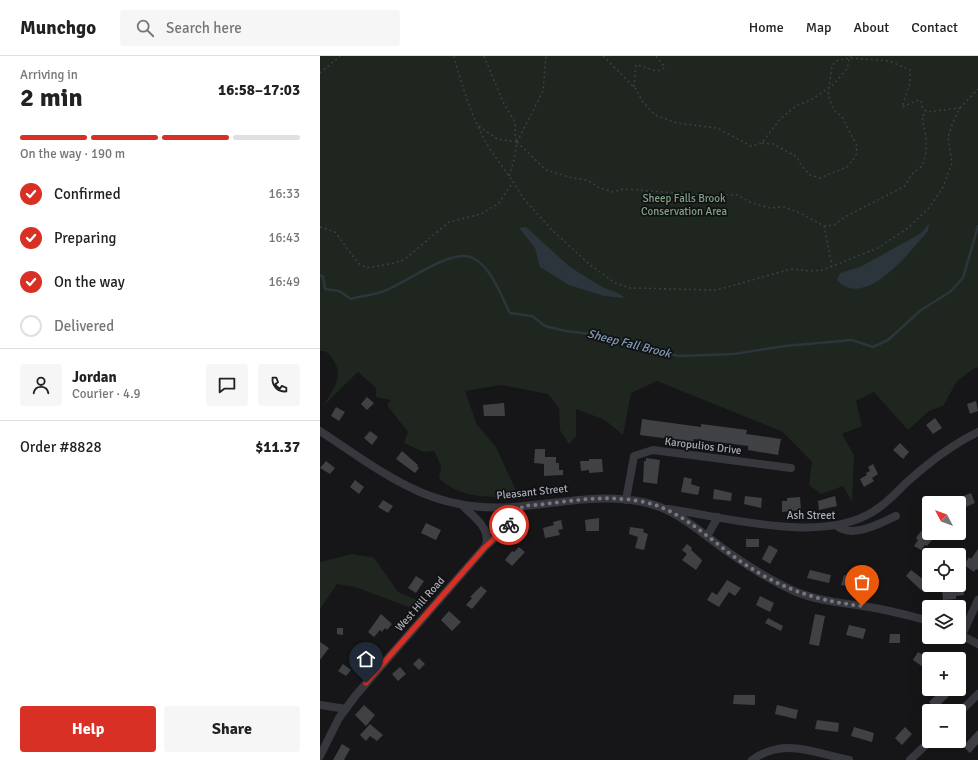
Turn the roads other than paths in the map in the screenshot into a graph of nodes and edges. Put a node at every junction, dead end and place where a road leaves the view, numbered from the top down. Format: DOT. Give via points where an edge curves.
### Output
graph roads {
  1 [pos="320,431"];
  2 [pos="978,432"];
  3 [pos="791,468"];
  4 [pos="626,500"];
  5 [pos="463,506"];
  6 [pos="523,506"];
  7 [pos="662,508"];
  8 [pos="896,516"];
  9 [pos="718,517"];
  10 [pos="837,526"];
  11 [pos="707,536"];
  12 [pos="485,547"];
  13 [pos="978,600"];
  14 [pos="922,619"];
  15 [pos="966,624"];
  16 [pos="966,637"];
  17 [pos="978,644"];
  18 [pos="978,694"];
  19 [pos="320,705"];
  20 [pos="966,706"];
  21 [pos="346,709"];
  22 [pos="923,748"];
  23 [pos="320,756"];
  24 [pos="752,760"];
  25 [pos="849,760"];
  26 [pos="910,760"];
  1 -- 5 [label="street, Pleasant Street" via="370,465 417,492"];
  2 -- 10 [label="street, Ash Street" via="937,456 874,512"];
  3 -- 4 [label="street, Karopulios Drive" via="653,450 634,456"];
  4 -- 6 [label="street, Pleasant Street" via="589,498"];
  4 -- 7 [label="street, Pleasant Street"];
  5 -- 6 [label="street, Pleasant Street"];
  5 -- 12 [label="street" via="485,530"];
  6 -- 12 [label="street, West Hill Road" via="512,522"];
  7 -- 9 [label="street, Ash Street"];
  7 -- 11 [label="street, Pleasant Street"];
  8 -- 10 [label="street" via="859,530 848,531"];
  9 -- 10 [label="street, Ash Street" via="802,527"];
  9 -- 11 [label="street"];
  11 -- 14 [label="street, Pleasant Street" via="730,554 793,591 837,603 873,607"];
  12 -- 21 [label="street, West Hill Road"];
  13 -- 15 [label="street"];
  16 -- 17 [label="street"];
  18 -- 20 [label="street"];
  19 -- 21 [label="street"];
  21 -- 23 [label="street, West Hill Road"];
  22 -- 26 [label="street"];
  24 -- 25 [label="street" via="761,754 785,747"];
}
